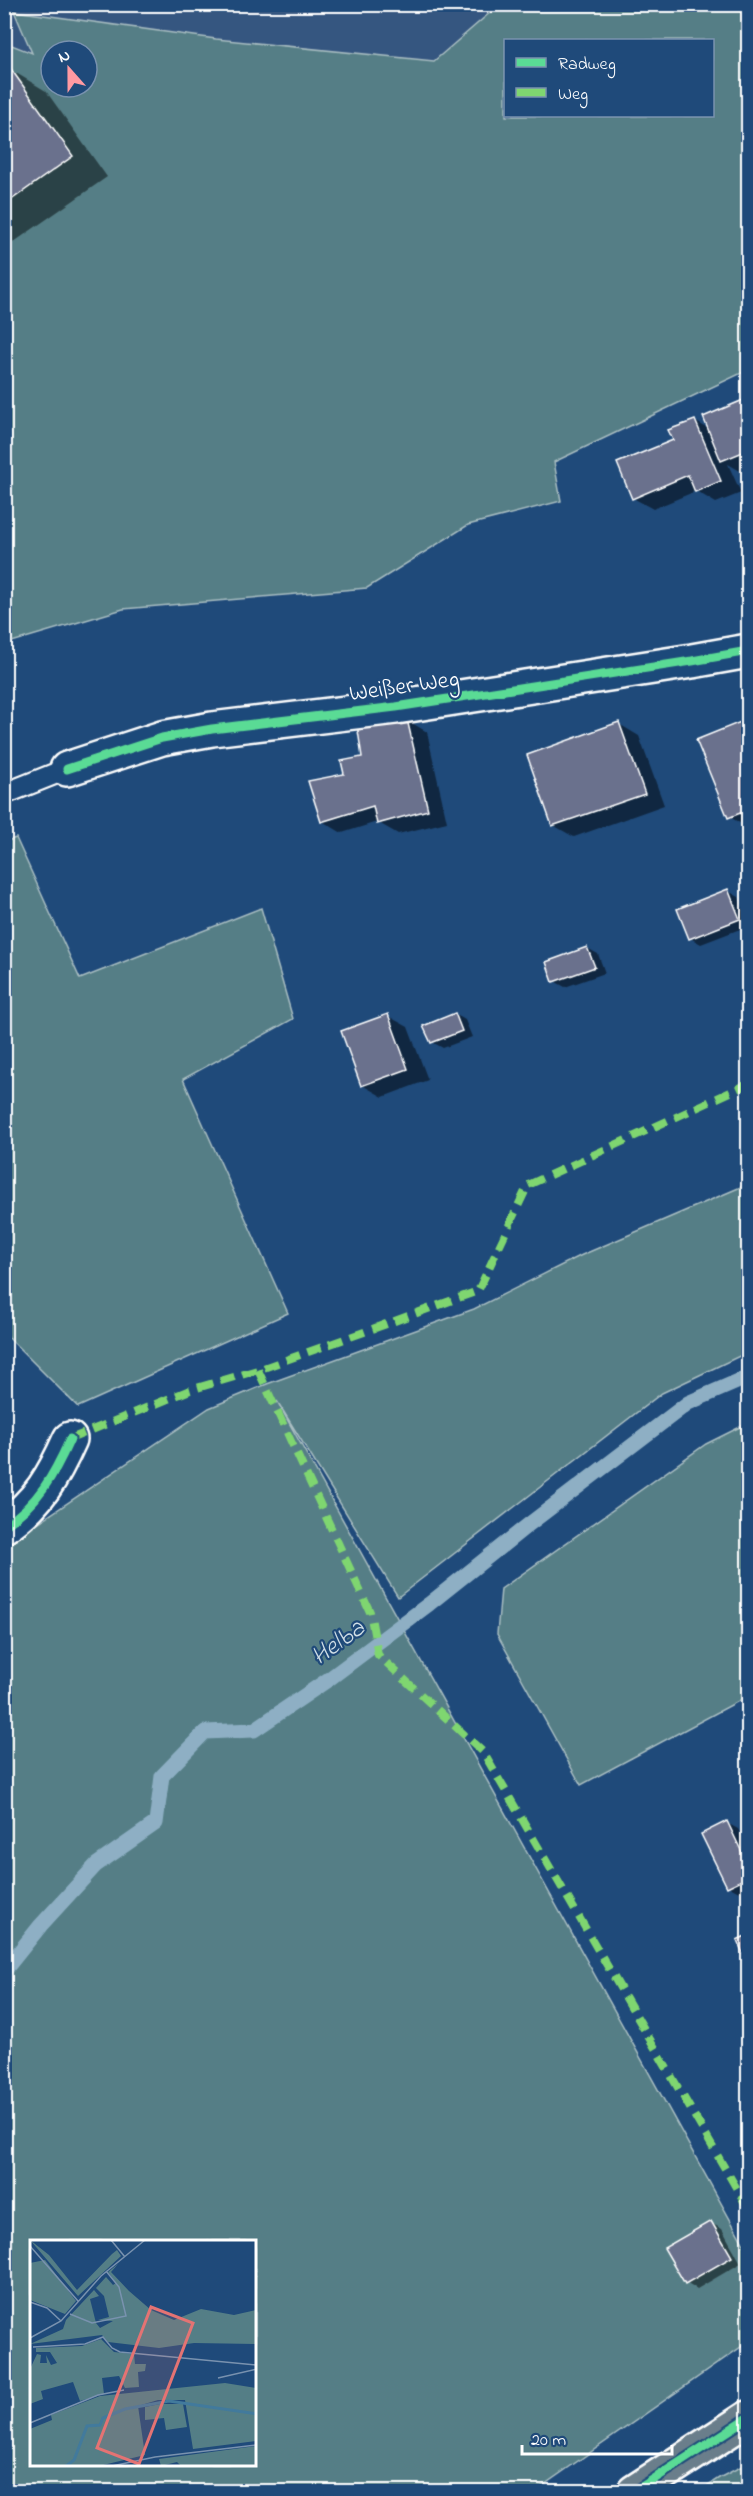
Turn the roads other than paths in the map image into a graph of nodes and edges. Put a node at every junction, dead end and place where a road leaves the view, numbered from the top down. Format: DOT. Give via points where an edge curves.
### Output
graph roads {
  1 [pos="748,651"];
  2 [pos="67,769"];
  3 [pos="4,794"];
  4 [pos="70,1439"];
  5 [pos="4,1526"];
  6 [pos="748,2418"];
  7 [pos="634,2492"];
  1 -- 2 [label="street, Weißer Weg" via="396,707 212,729 162,738"];
  2 -- 3 [label="lane, Weißer Weg"];
  4 -- 5 [label="street" via="56,1470 24,1513"];
  6 -- 7 [label="main road"];
}
